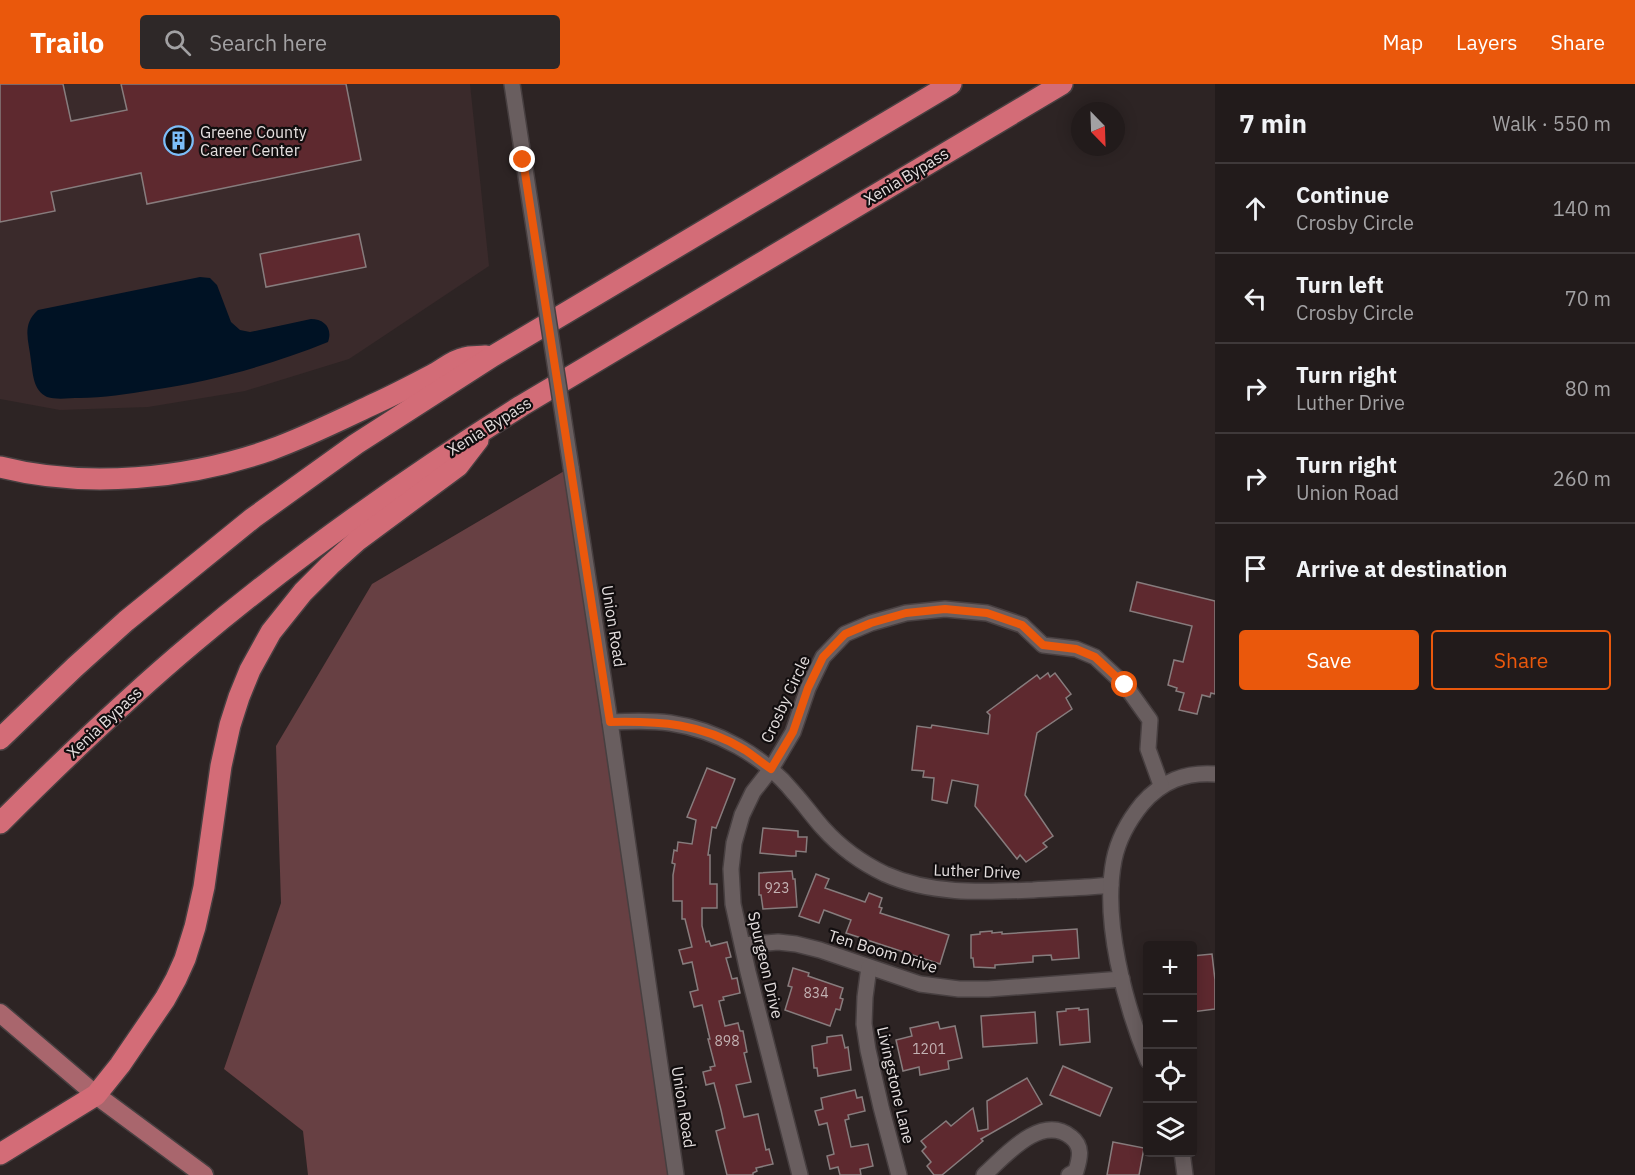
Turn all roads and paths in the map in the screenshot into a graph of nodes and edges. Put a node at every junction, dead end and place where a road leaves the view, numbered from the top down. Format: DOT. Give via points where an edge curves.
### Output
graph roads {
  1 [pos="512,84"];
  2 [pos="951,84"];
  3 [pos="1062,84"];
  4 [pos="493,356"];
  5 [pos="490,426"];
  6 [pos="0,467"];
  7 [pos="610,722"];
  8 [pos="0,739"];
  9 [pos="771,769"];
  10 [pos="1215,774"];
  11 [pos="1161,785"];
  12 [pos="0,823"];
  13 [pos="1111,885"];
  14 [pos="743,945"];
  15 [pos="869,967"];
  16 [pos="1122,979"];
  17 [pos="0,1013"];
  18 [pos="1143,1049"];
  19 [pos="96,1095"];
  20 [pos="0,1154"];
  21 [pos="1183,1157"];
  22 [pos="204,1175"];
  23 [pos="676,1175"];
  24 [pos="800,1175"];
  25 [pos="899,1175"];
  26 [pos="984,1175"];
  27 [pos="1069,1175"];
  28 [pos="1185,1175"];
  1 -- 7 [label="street, Union Road, bridge"];
  2 -- 4 [label="highway"];
  3 -- 5 [label="highway, Xenia Bypass"];
  4 -- 6 [label="highway" via="462,358 315,431 212,467 152,477 82,478"];
  4 -- 8 [label="highway" via="356,444 253,518 126,621"];
  5 -- 12 [label="highway, Xenia Bypass" via="359,514 194,642 122,704"];
  5 -- 19 [label="highway" via="458,466 330,565 288,610 260,651 239,697 225,747 204,887 186,959 165,999"];
  7 -- 9 [label="street, Luther Drive" via="686,726 745,750"];
  7 -- 23 [label="street, Union Road"];
  9 -- 11 [label="street, Crosby Circle" via="793,732 823,657 845,634 906,613 945,609 987,613 1022,625 1043,645 1076,649 1095,657 1125,685 1150,720 1148,749"];
  9 -- 13 [label="street, Luther Drive" via="836,842 867,864 902,881 935,889 983,892"];
  9 -- 14 [label="street, Spurgeon Drive" via="748,801 734,843 731,886"];
  10 -- 11 [label="street" via="1190,775"];
  11 -- 13 [label="street" via="1136,811 1127,827 1118,845"];
  13 -- 16 [label="street" via="1114,938"];
  14 -- 15 [label="street, Ten Boom Drive" via="795,944"];
  14 -- 24 [label="street, Spurgeon Drive"];
  15 -- 16 [label="street, Ten Boom Drive" via="920,984 959,989"];
  15 -- 25 [label="street, Livingstone Lane" via="864,1024"];
  16 -- 18 [label="street"];
  17 -- 19 [label="main road"];
  19 -- 20 [label="highway"];
  19 -- 22 [label="main road"];
  21 -- 28 [label="street"];
  26 -- 27 [label="street" via="1021,1140 1046,1129 1065,1132 1076,1141 1080,1156 1076,1171"];
}
